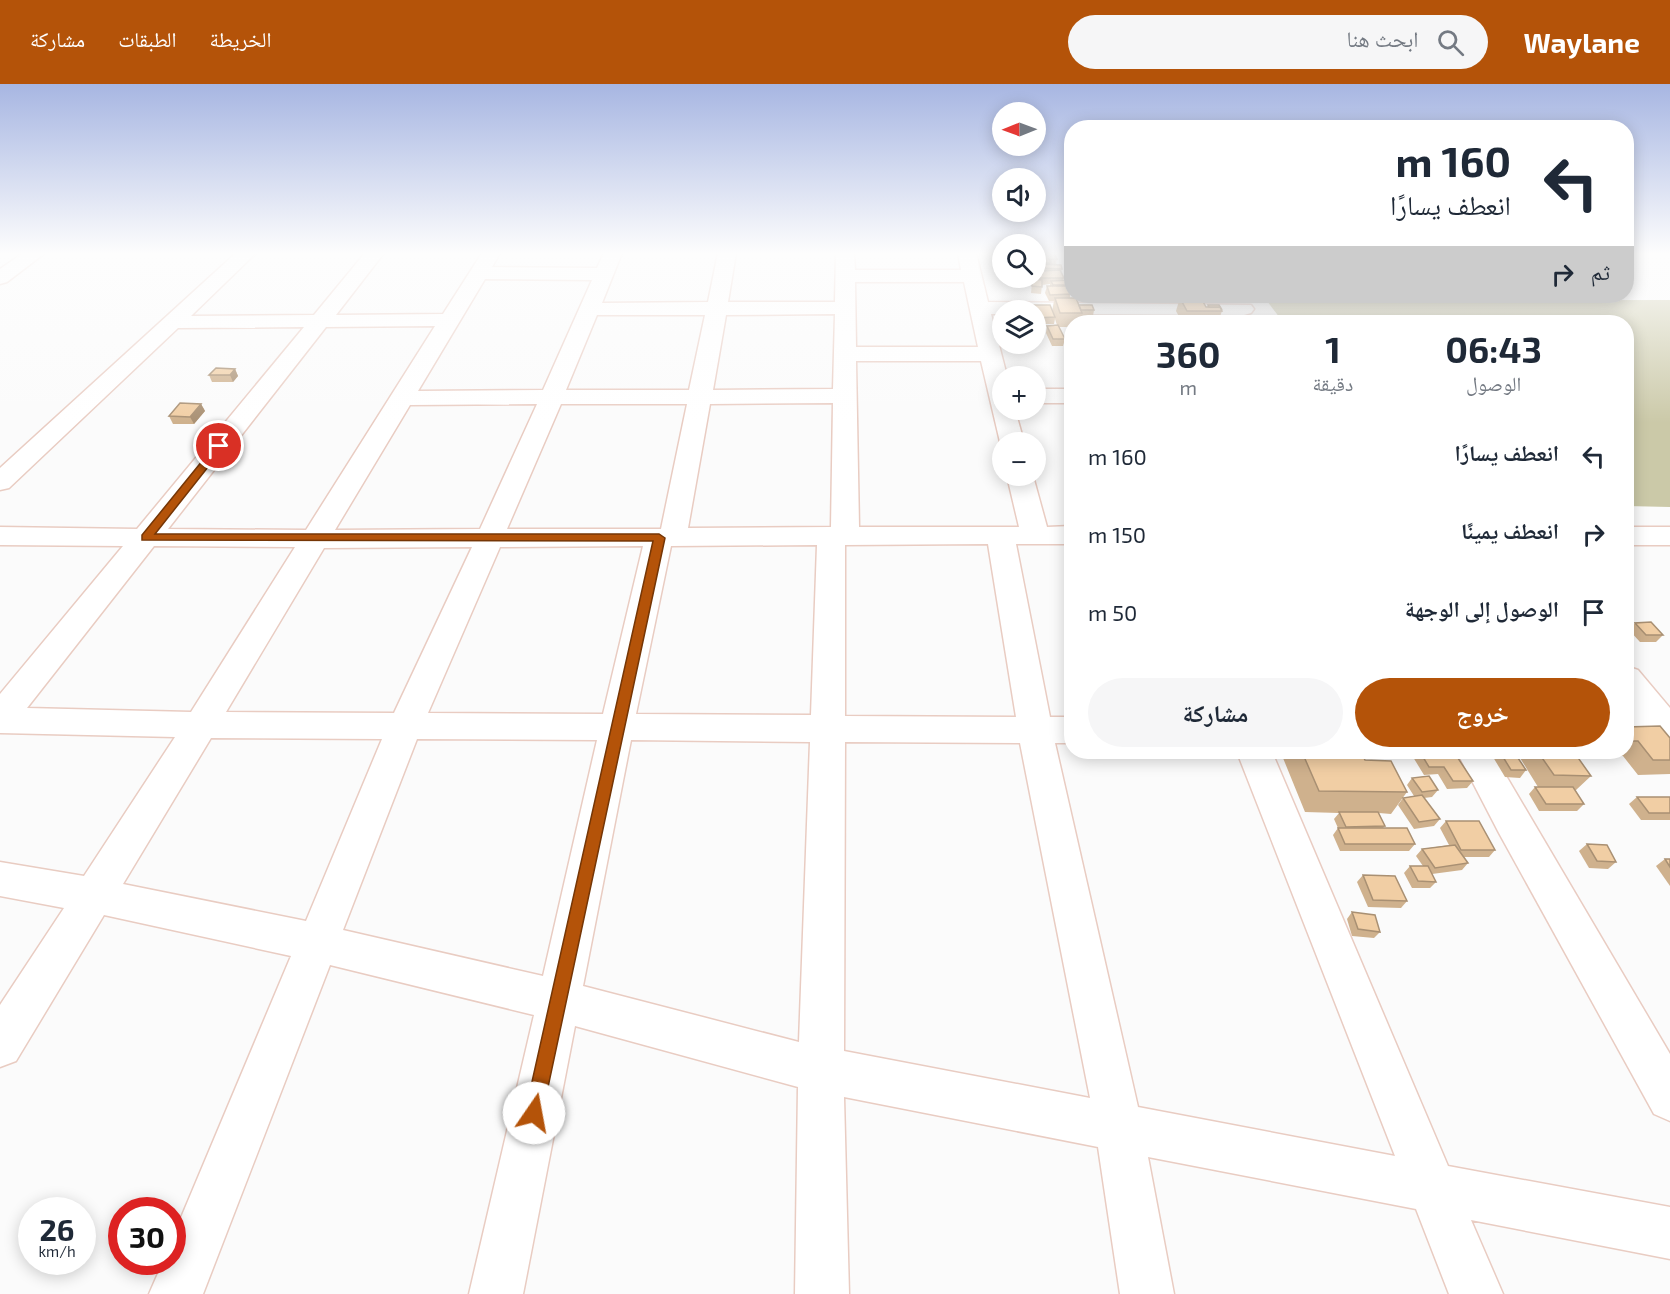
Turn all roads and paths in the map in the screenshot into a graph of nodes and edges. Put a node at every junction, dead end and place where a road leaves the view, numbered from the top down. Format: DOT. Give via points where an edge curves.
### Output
graph roads {
  1 [pos="186,309"];
  2 [pos="329,309"];
  3 [pos="455,309"];
  4 [pos="589,309"];
  5 [pos="716,309"];
  6 [pos="847,309"];
  7 [pos="980,309"];
  8 [pos="320,320"];
  9 [pos="449,320"];
  10 [pos="172,322"];
  11 [pos="846,354"];
  12 [pos="989,354"];
  13 [pos="992,366"];
  14 [pos="845,396"];
  15 [pos="1046,396"];
  16 [pos="1064,396"];
  17 [pos="552,397"];
  18 [pos="700,397"];
  19 [pos="402,398"];
  20 [pos="4,474"];
  21 [pos="1020,486"];
  22 [pos="1018,535"];
  23 [pos="1064,535"];
  24 [pos="0,536"];
  25 [pos="489,536"];
  26 [pos="838,536"];
  27 [pos="1634,536"];
  28 [pos="1670,536"];
  29 [pos="146,537"];
  30 [pos="316,538"];
  31 [pos="666,538"];
  32 [pos="1634,687"];
  33 [pos="0,719"];
  34 [pos="1634,724"];
  35 [pos="201,725"];
  36 [pos="405,726"];
  37 [pos="616,726"];
  38 [pos="828,726"];
  39 [pos="1668,726"];
  40 [pos="1053,730"];
  41 [pos="1258,759"];
  42 [pos="1479,759"];
  43 [pos="0,879"];
  44 [pos="92,895"];
  45 [pos="315,942"];
  46 [pos="558,999"];
  47 [pos="0,1045"];
  48 [pos="821,1070"];
  49 [pos="1670,1098"];
  50 [pos="1119,1126"];
  51 [pos="1434,1189"];
  52 [pos="1670,1233"];
  53 [pos="176,1294"];
  54 [pos="496,1294"];
  55 [pos="822,1294"];
  56 [pos="1147,1294"];
  57 [pos="1476,1294"];
  1 -- 10 [label="street"];
  2 -- 8 [label="street"];
  3 -- 9 [label="street"];
  4 -- 17 [label="street"];
  5 -- 18 [label="street"];
  6 -- 11 [label="street"];
  7 -- 12 [label="street"];
  8 -- 9 [label="street"];
  8 -- 10 [label="street"];
  8 -- 29 [label="street"];
  9 -- 19 [label="street"];
  10 -- 20 [label="street"];
  11 -- 12 [label="street"];
  11 -- 14 [label="street"];
  12 -- 13 [label="street"];
  14 -- 18 [label="street"];
  14 -- 26 [label="street"];
  15 -- 16 [label="street"];
  17 -- 18 [label="street"];
  17 -- 19 [label="street"];
  17 -- 25 [label="street"];
  18 -- 31 [label="street"];
  19 -- 30 [label="street"];
  21 -- 22 [label="street"];
  22 -- 23 [label="street"];
  22 -- 26 [label="street"];
  22 -- 40 [label="street"];
  24 -- 29 [label="street"];
  25 -- 30 [label="street"];
  25 -- 31 [label="street"];
  25 -- 36 [label="street"];
  26 -- 31 [label="street"];
  26 -- 38 [label="street"];
  27 -- 28 [label="street"];
  29 -- 30 [label="street"];
  29 -- 33 [label="street"];
  30 -- 35 [label="street"];
  31 -- 37 [label="street"];
  32 -- 39 [label="street"];
  33 -- 35 [label="street"];
  34 -- 39 [label="street"];
  35 -- 36 [label="street"];
  35 -- 44 [label="street"];
  36 -- 37 [label="street"];
  36 -- 45 [label="street"];
  37 -- 38 [label="street"];
  37 -- 46 [label="street"];
  38 -- 40 [label="street"];
  38 -- 48 [label="street"];
  40 -- 50 [label="street"];
  41 -- 51 [label="street"];
  42 -- 49 [label="street"];
  43 -- 44 [label="street"];
  44 -- 45 [label="street"];
  44 -- 47 [label="street"];
  45 -- 46 [label="street"];
  45 -- 53 [label="street"];
  46 -- 48 [label="street"];
  46 -- 54 [label="street"];
  48 -- 50 [label="street"];
  48 -- 55 [label="street"];
  50 -- 51 [label="street"];
  50 -- 56 [label="street"];
  51 -- 52 [label="street"];
  51 -- 57 [label="street"];
}
